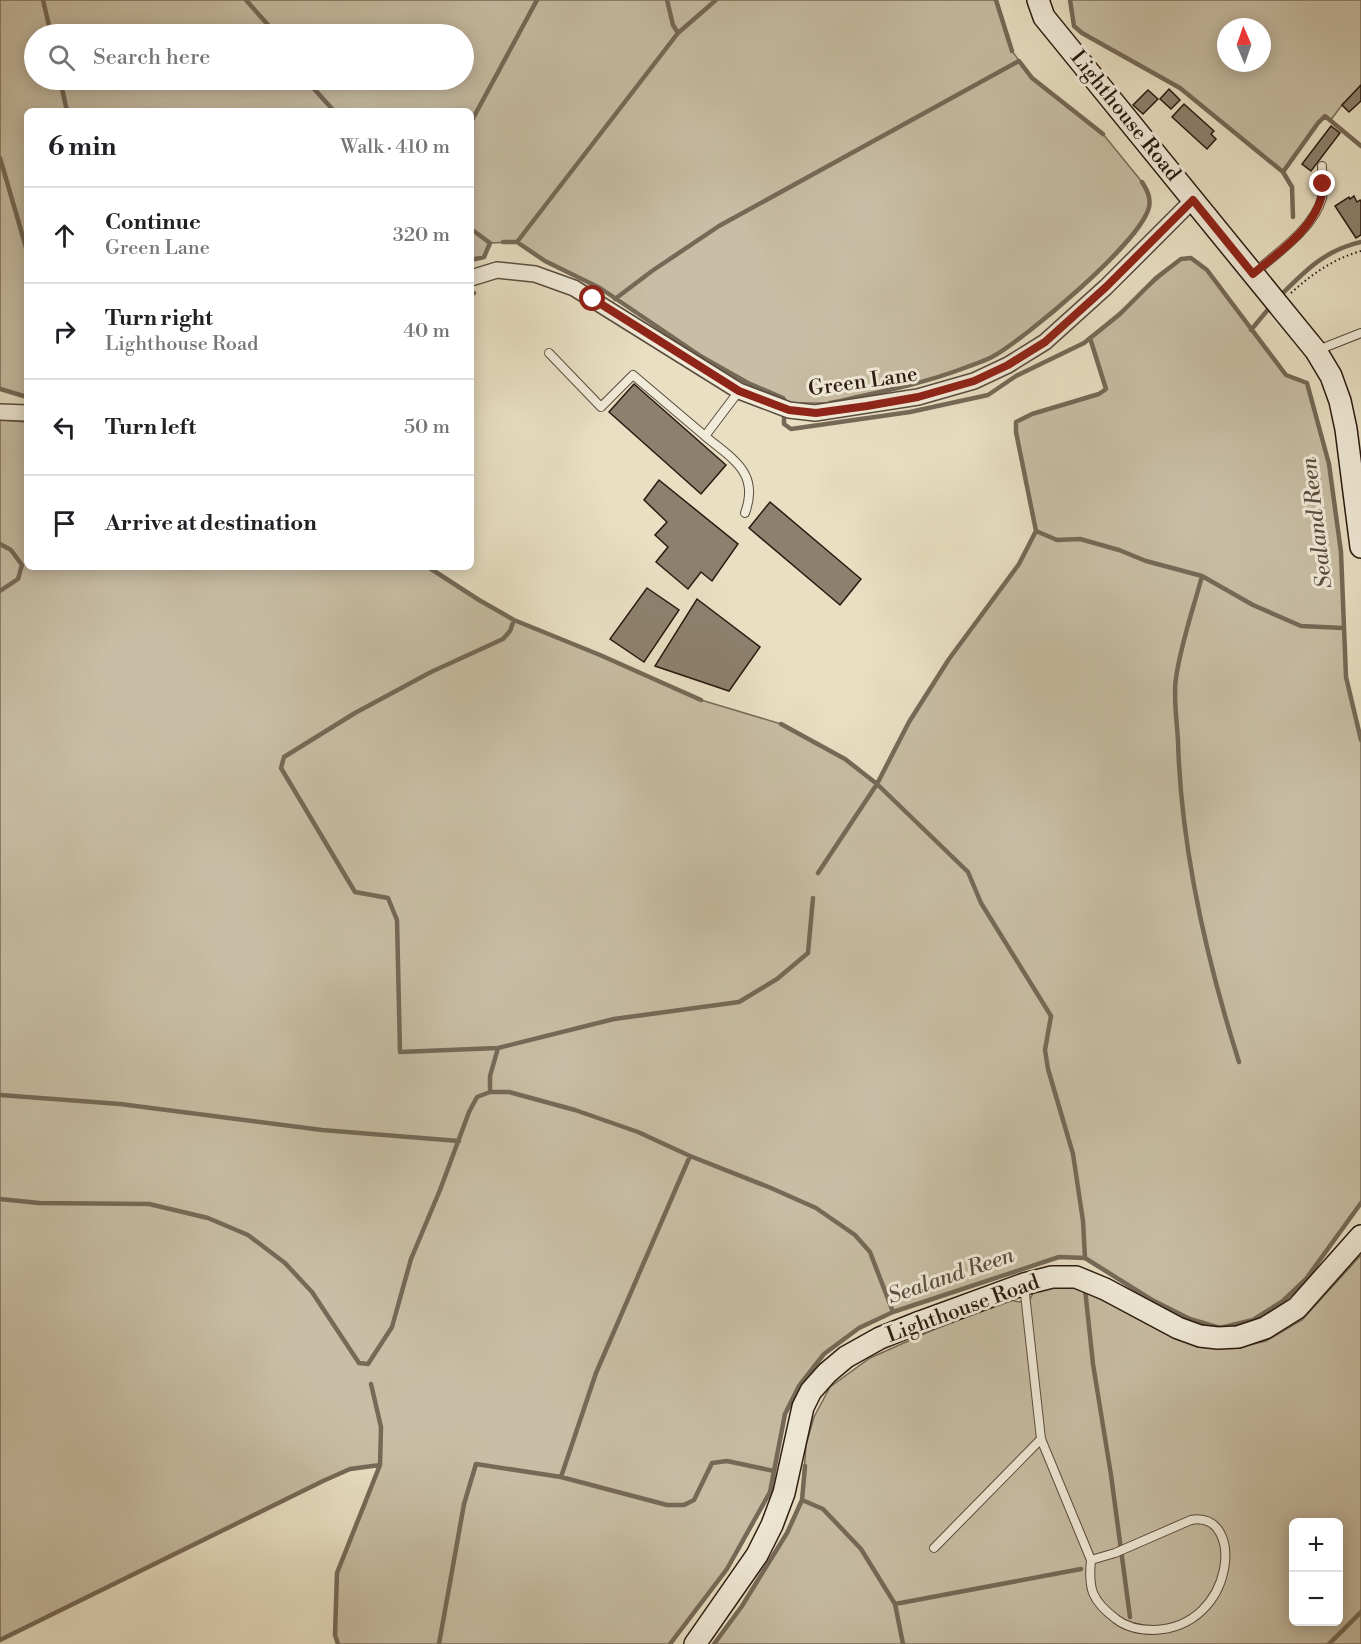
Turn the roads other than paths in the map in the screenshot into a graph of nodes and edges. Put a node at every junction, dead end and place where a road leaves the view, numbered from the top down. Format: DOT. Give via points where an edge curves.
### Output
graph roads {
  1 [pos="1038,0"];
  2 [pos="1322,166"];
  3 [pos="1193,200"];
  4 [pos="1253,274"];
  5 [pos="474,277"];
  6 [pos="1361,333"];
  7 [pos="1316,351"];
  8 [pos="549,353"];
  9 [pos="739,391"];
  10 [pos="0,412"];
  11 [pos="24,413"];
  12 [pos="705,436"];
  13 [pos="1358,504"];
  14 [pos="745,513"];
  15 [pos="1361,547"];
  16 [pos="1361,1236"];
  17 [pos="1024,1284"];
  18 [pos="1041,1439"];
  19 [pos="934,1548"];
  20 [pos="1091,1560"];
  21 [pos="695,1644"];
  1 -- 3 [label="main road, Lighthouse Road" via="1044,17"];
  2 -- 4 [label="lane" via="1323,196 1317,213"];
  3 -- 4 [label="main road, Lighthouse Road"];
  3 -- 9 [label="street, Green Lane" via="1045,342 974,381 918,397 816,413 789,410"];
  4 -- 7 [label="main road, Lighthouse Road"];
  5 -- 9 [label="street, Green Lane" via="497,270 535,274 574,288"];
  6 -- 7 [label="lane"];
  7 -- 13 [label="main road, Lighthouse Road" via="1340,401"];
  8 -- 12 [label="lane" via="601,407 633,375"];
  9 -- 12 [label="lane"];
  10 -- 11 [label="street"];
  12 -- 14 [label="lane" via="745,471 749,495"];
  13 -- 15 [label="main road, Lighthouse Road"];
  16 -- 17 [label="main road, Lighthouse Road" via="1297,1308 1265,1328 1238,1337 1200,1336 1178,1328 1076,1277 1052,1277"];
  17 -- 18 [label="lane"];
  17 -- 21 [label="main road, Lighthouse Road" via="880,1338 827,1373 803,1407 784,1493 772,1525 757,1555"];
  18 -- 19 [label="lane"];
  18 -- 20 [label="lane"];
  20 -- 20 [label="lane" via="1201,1518 1218,1528 1225,1554 1222,1581 1200,1614 1166,1629 1128,1626 1099,1604 1089,1579"];
}
